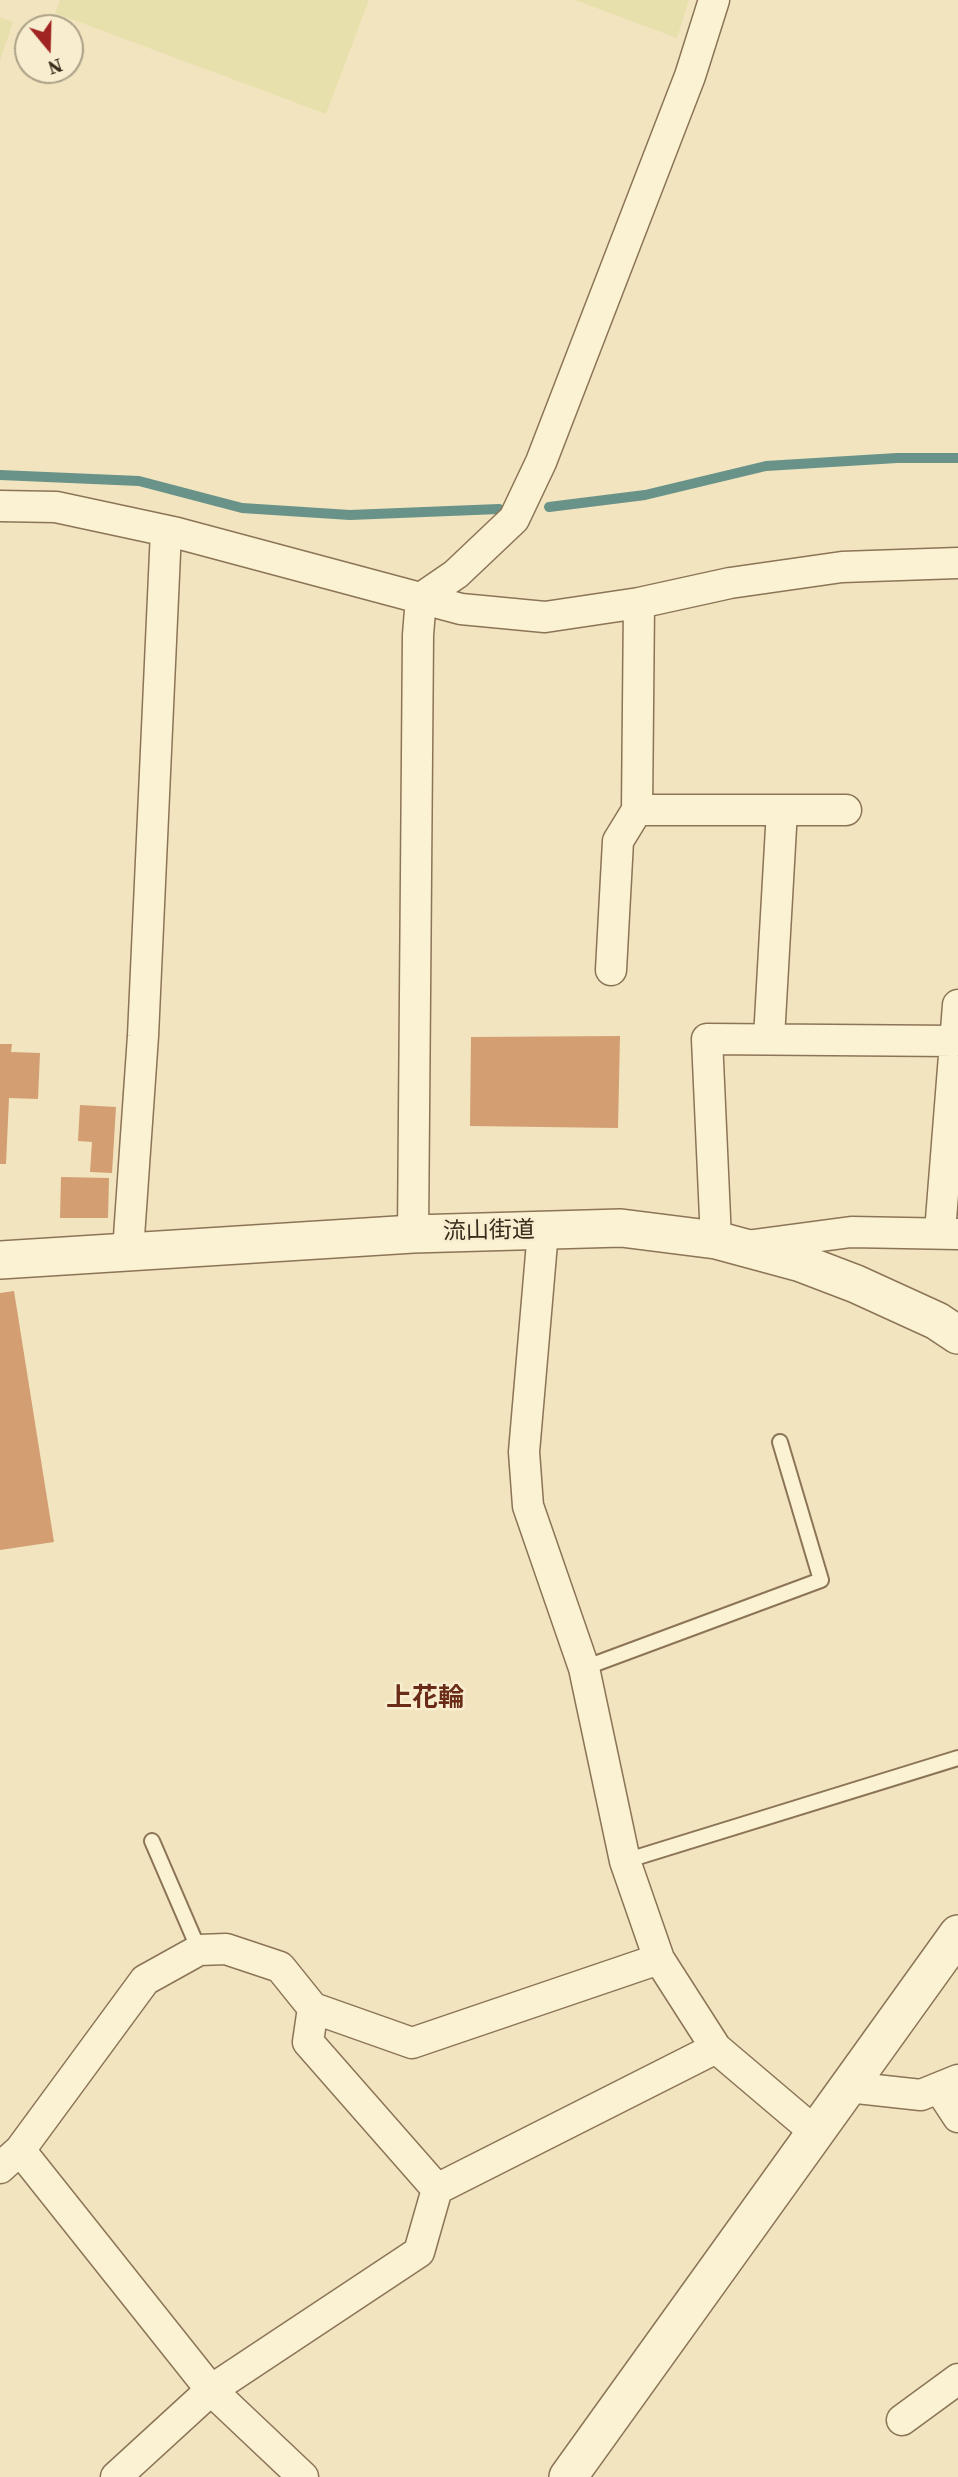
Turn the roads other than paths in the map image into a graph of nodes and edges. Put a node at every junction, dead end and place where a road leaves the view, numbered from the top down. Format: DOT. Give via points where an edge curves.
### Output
graph roads {
  1 [pos="714,0"];
  2 [pos="0,506"];
  3 [pos="166,531"];
  4 [pos="958,563"];
  5 [pos="421,598"];
  6 [pos="639,603"];
  7 [pos="637,810"];
  8 [pos="782,810"];
  9 [pos="846,810"];
  10 [pos="611,970"];
  11 [pos="958,1005"];
  12 [pos="769,1038"];
  13 [pos="954,1041"];
  14 [pos="543,1231"];
  15 [pos="949,1233"];
  16 [pos="412,1234"];
  17 [pos="731,1243"];
  18 [pos="128,1251"];
  19 [pos="0,1260"];
  20 [pos="958,1335"];
  21 [pos="780,1441"];
  22 [pos="584,1668"];
  23 [pos="958,1758"];
  24 [pos="152,1841"];
  25 [pos="625,1861"];
  26 [pos="958,1934"];
  27 [pos="199,1950"];
  28 [pos="659,1959"];
  29 [pos="313,2008"];
  30 [pos="716,2048"];
  31 [pos="948,2084"];
  32 [pos="848,2087"];
  33 [pos="958,2117"];
  34 [pos="815,2132"];
  35 [pos="10,2159"];
  36 [pos="438,2189"];
  37 [pos="958,2379"];
  38 [pos="211,2390"];
  39 [pos="902,2420"];
  40 [pos="116,2477"];
  41 [pos="303,2477"];
  42 [pos="568,2477"];
  1 -- 5 [label="street" via="690,76 556,424 514,519 456,574"];
  2 -- 3 [label="street" via="56,507"];
  3 -- 5 [label="street"];
  3 -- 18 [label="street" via="143,1036"];
  4 -- 6 [label="street" via="842,566"];
  5 -- 6 [label="street" via="461,609 545,617"];
  5 -- 16 [label="street"];
  6 -- 7 [label="street"];
  7 -- 8 [label="street"];
  7 -- 10 [label="street" via="618,841"];
  8 -- 9 [label="street"];
  8 -- 12 [label="street"];
  11 -- 13 [label="street"];
  12 -- 13 [label="street"];
  12 -- 17 [label="street" via="706,1039"];
  13 -- 15 [label="street"];
  14 -- 16 [label="street, 流山街道"];
  14 -- 17 [label="street, 流山街道" via="621,1228"];
  14 -- 22 [label="street" via="524,1452 528,1506"];
  15 -- 17 [label="street" via="850,1232"];
  16 -- 18 [label="street, 流山街道"];
  17 -- 20 [label="street, 流山街道" via="856,1284"];
  18 -- 19 [label="street, 流山街道"];
  21 -- 22 [label="lane" via="821,1580"];
  22 -- 25 [label="street"];
  23 -- 25 [label="lane"];
  24 -- 27 [label="lane"];
  25 -- 28 [label="street"];
  26 -- 32 [label="street"];
  27 -- 29 [label="street" via="226,1949 280,1967"];
  27 -- 35 [label="street" via="145,1980"];
  28 -- 29 [label="street" via="412,2043"];
  28 -- 30 [label="street"];
  29 -- 36 [label="street" via="308,2042"];
  30 -- 34 [label="street"];
  30 -- 36 [label="street"];
  31 -- 32 [label="street" via="921,2095"];
  31 -- 33 [label="street"];
  32 -- 34 [label="street"];
  34 -- 42 [label="street"];
  35 -- 38 [label="street"];
  36 -- 38 [label="street" via="419,2252"];
  37 -- 39 [label="street"];
  38 -- 40 [label="street"];
  38 -- 41 [label="street"];
}
